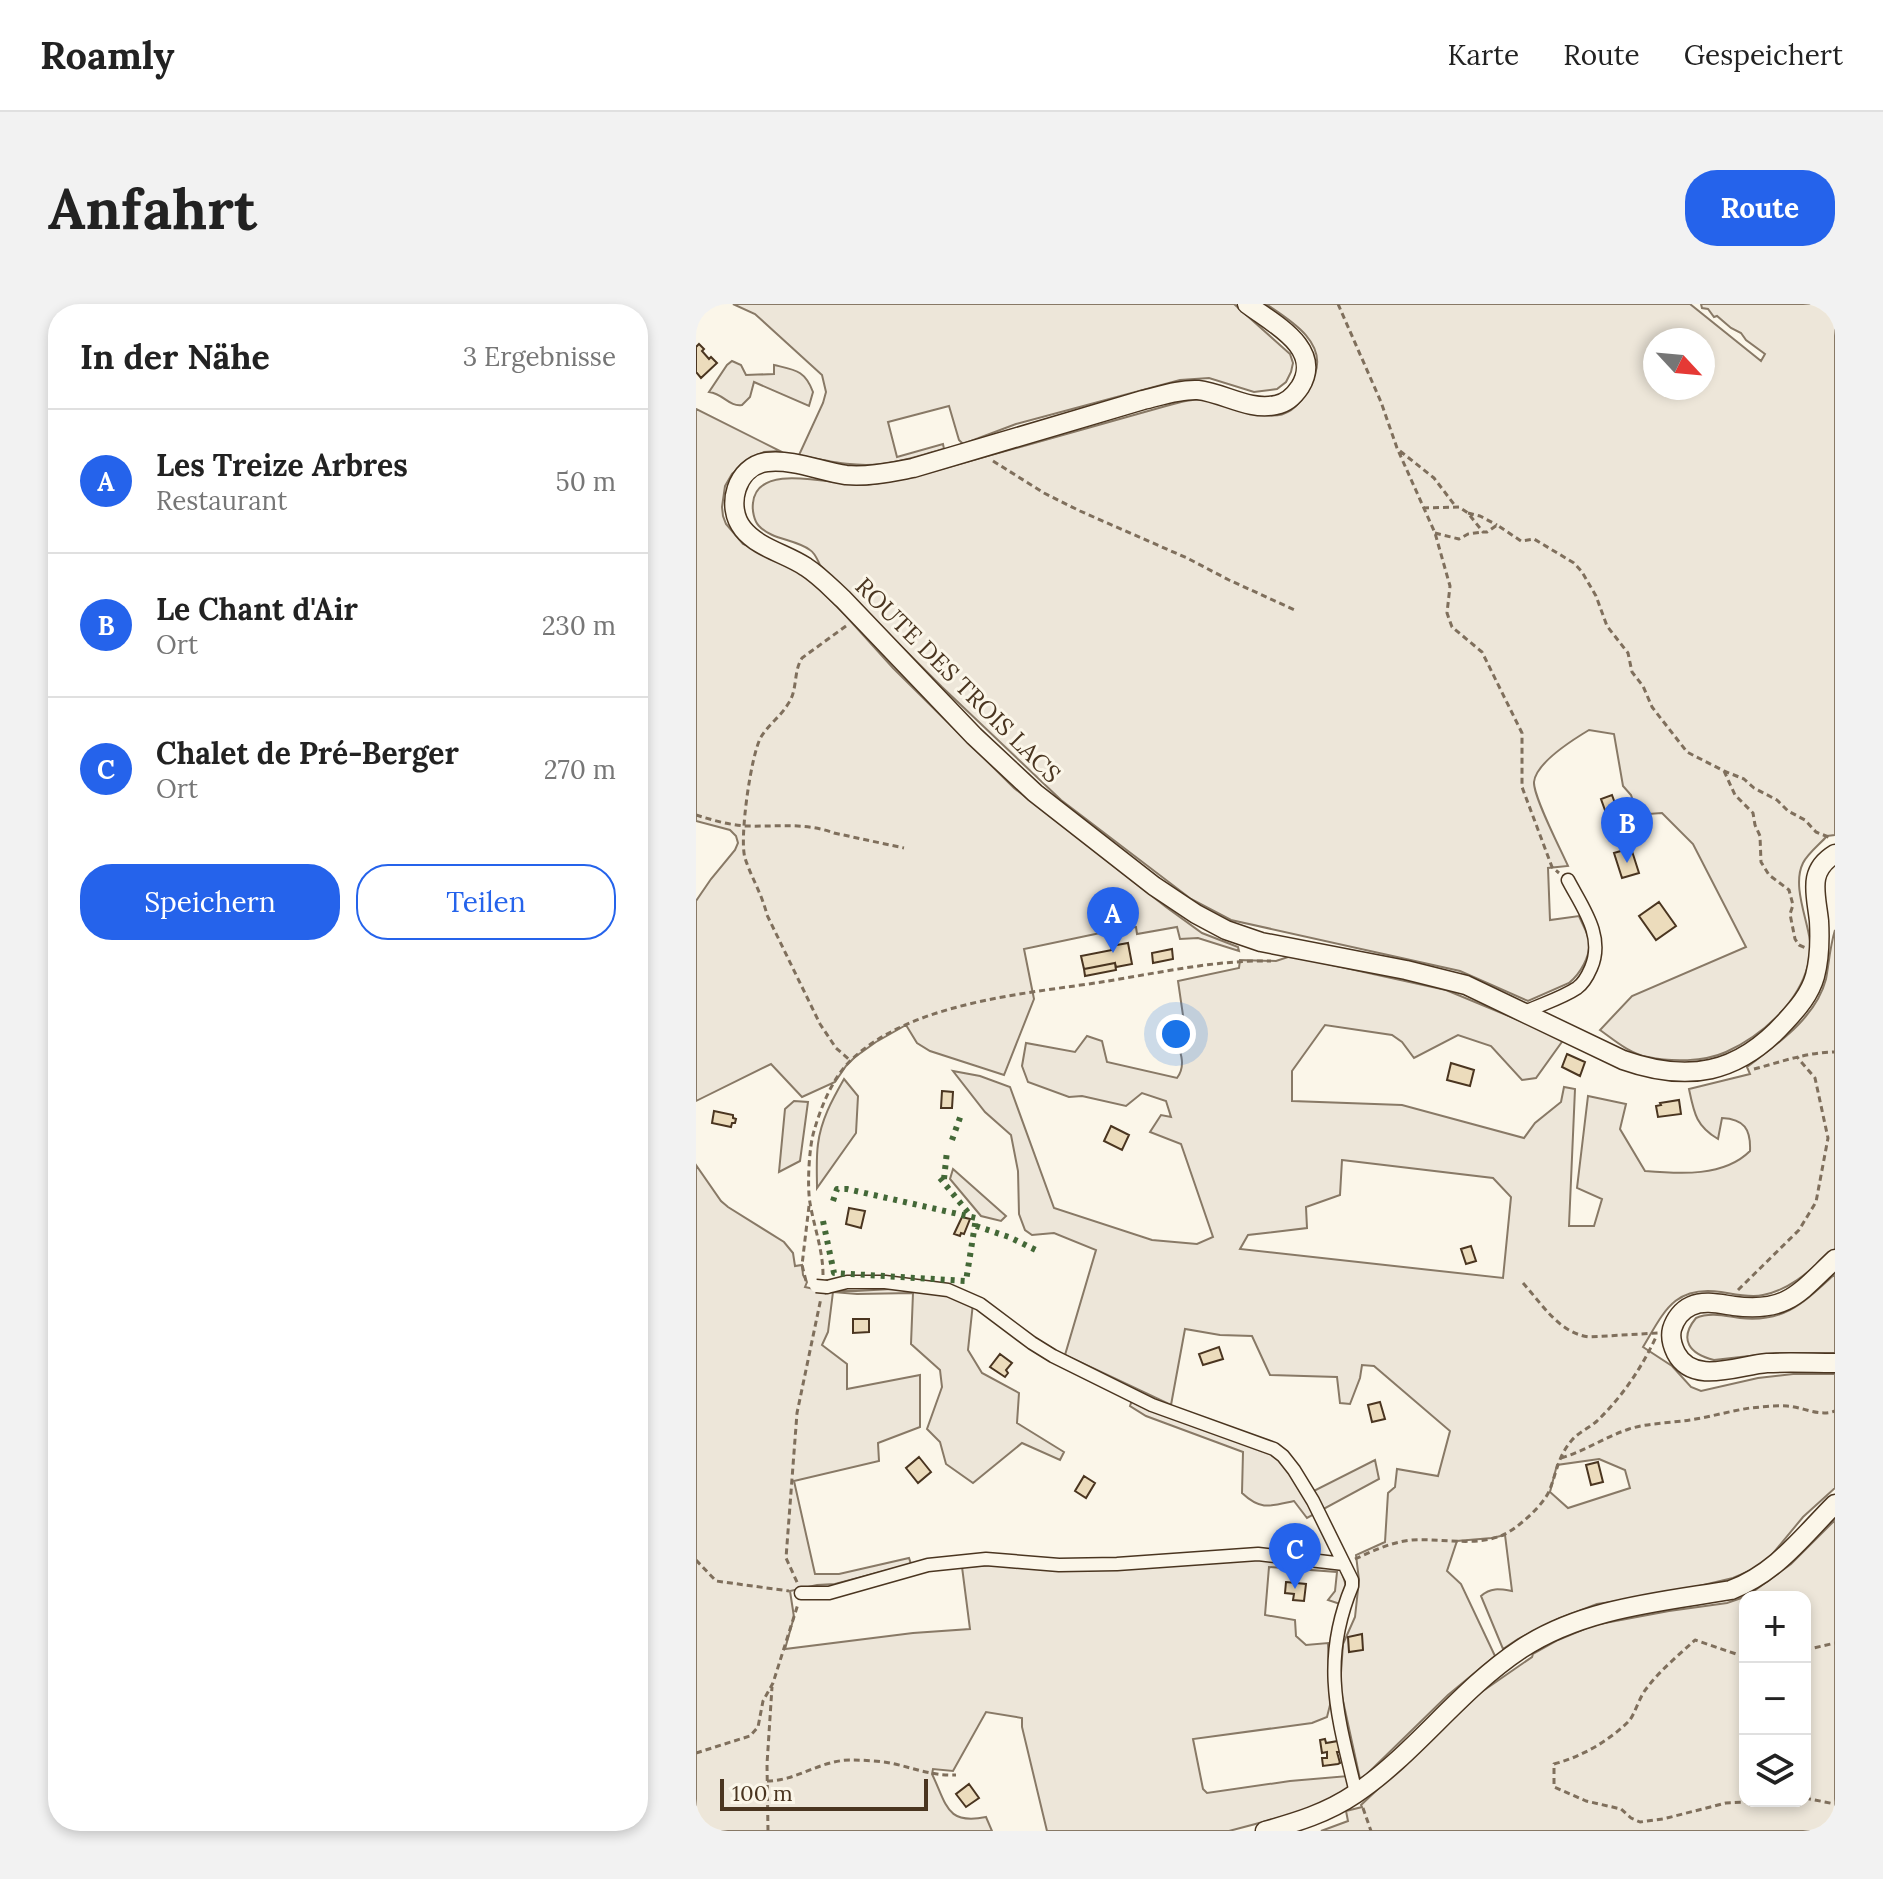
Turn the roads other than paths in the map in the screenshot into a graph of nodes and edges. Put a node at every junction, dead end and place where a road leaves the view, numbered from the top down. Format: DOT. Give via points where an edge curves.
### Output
graph roads {
  1 [pos="1247,304"];
  2 [pos="1835,854"];
  3 [pos="1568,880"];
  4 [pos="1525,1012"];
  5 [pos="1835,1259"];
  6 [pos="821,1289"];
  7 [pos="1835,1363"];
  8 [pos="1835,1504"];
  9 [pos="1344,1564"];
  10 [pos="801,1593"];
  11 [pos="1356,1793"];
  12 [pos="1265,1831"];
  1 -- 4 [label="street, ROUTE DES TROIS LACS" via="1290,335 1303,353 1306,374 1289,400 1260,406 1199,390 1179,391 913,468 864,475 767,462 736,487 738,521 761,543 808,568 1035,793 1196,914 1261,942 1455,981"];
  2 -- 4 [label="street, ROUTE DES TROIS LACS" via="1815,881 1820,950 1811,986 1762,1046 1742,1058 1705,1071 1646,1068"];
  3 -- 4 [label="street" via="1594,932 1594,962 1576,988"];
  5 -- 7 [label="street" via="1776,1305 1703,1303 1681,1313 1671,1333 1677,1356 1708,1372 1762,1364"];
  6 -- 9 [label="street" via="847,1282 885,1282 948,1290 980,1304 1053,1356 1152,1405 1274,1449 1313,1501"];
  8 -- 11 [label="street" via="1780,1562 1747,1584 1613,1611 1523,1647"];
  9 -- 10 [label="street" via="1258,1554 1117,1564 986,1559 928,1565 829,1593"];
  9 -- 11 [label="street" via="1352,1586 1338,1627 1335,1693"];
  11 -- 12 [label="street" via="1315,1816"];
}
